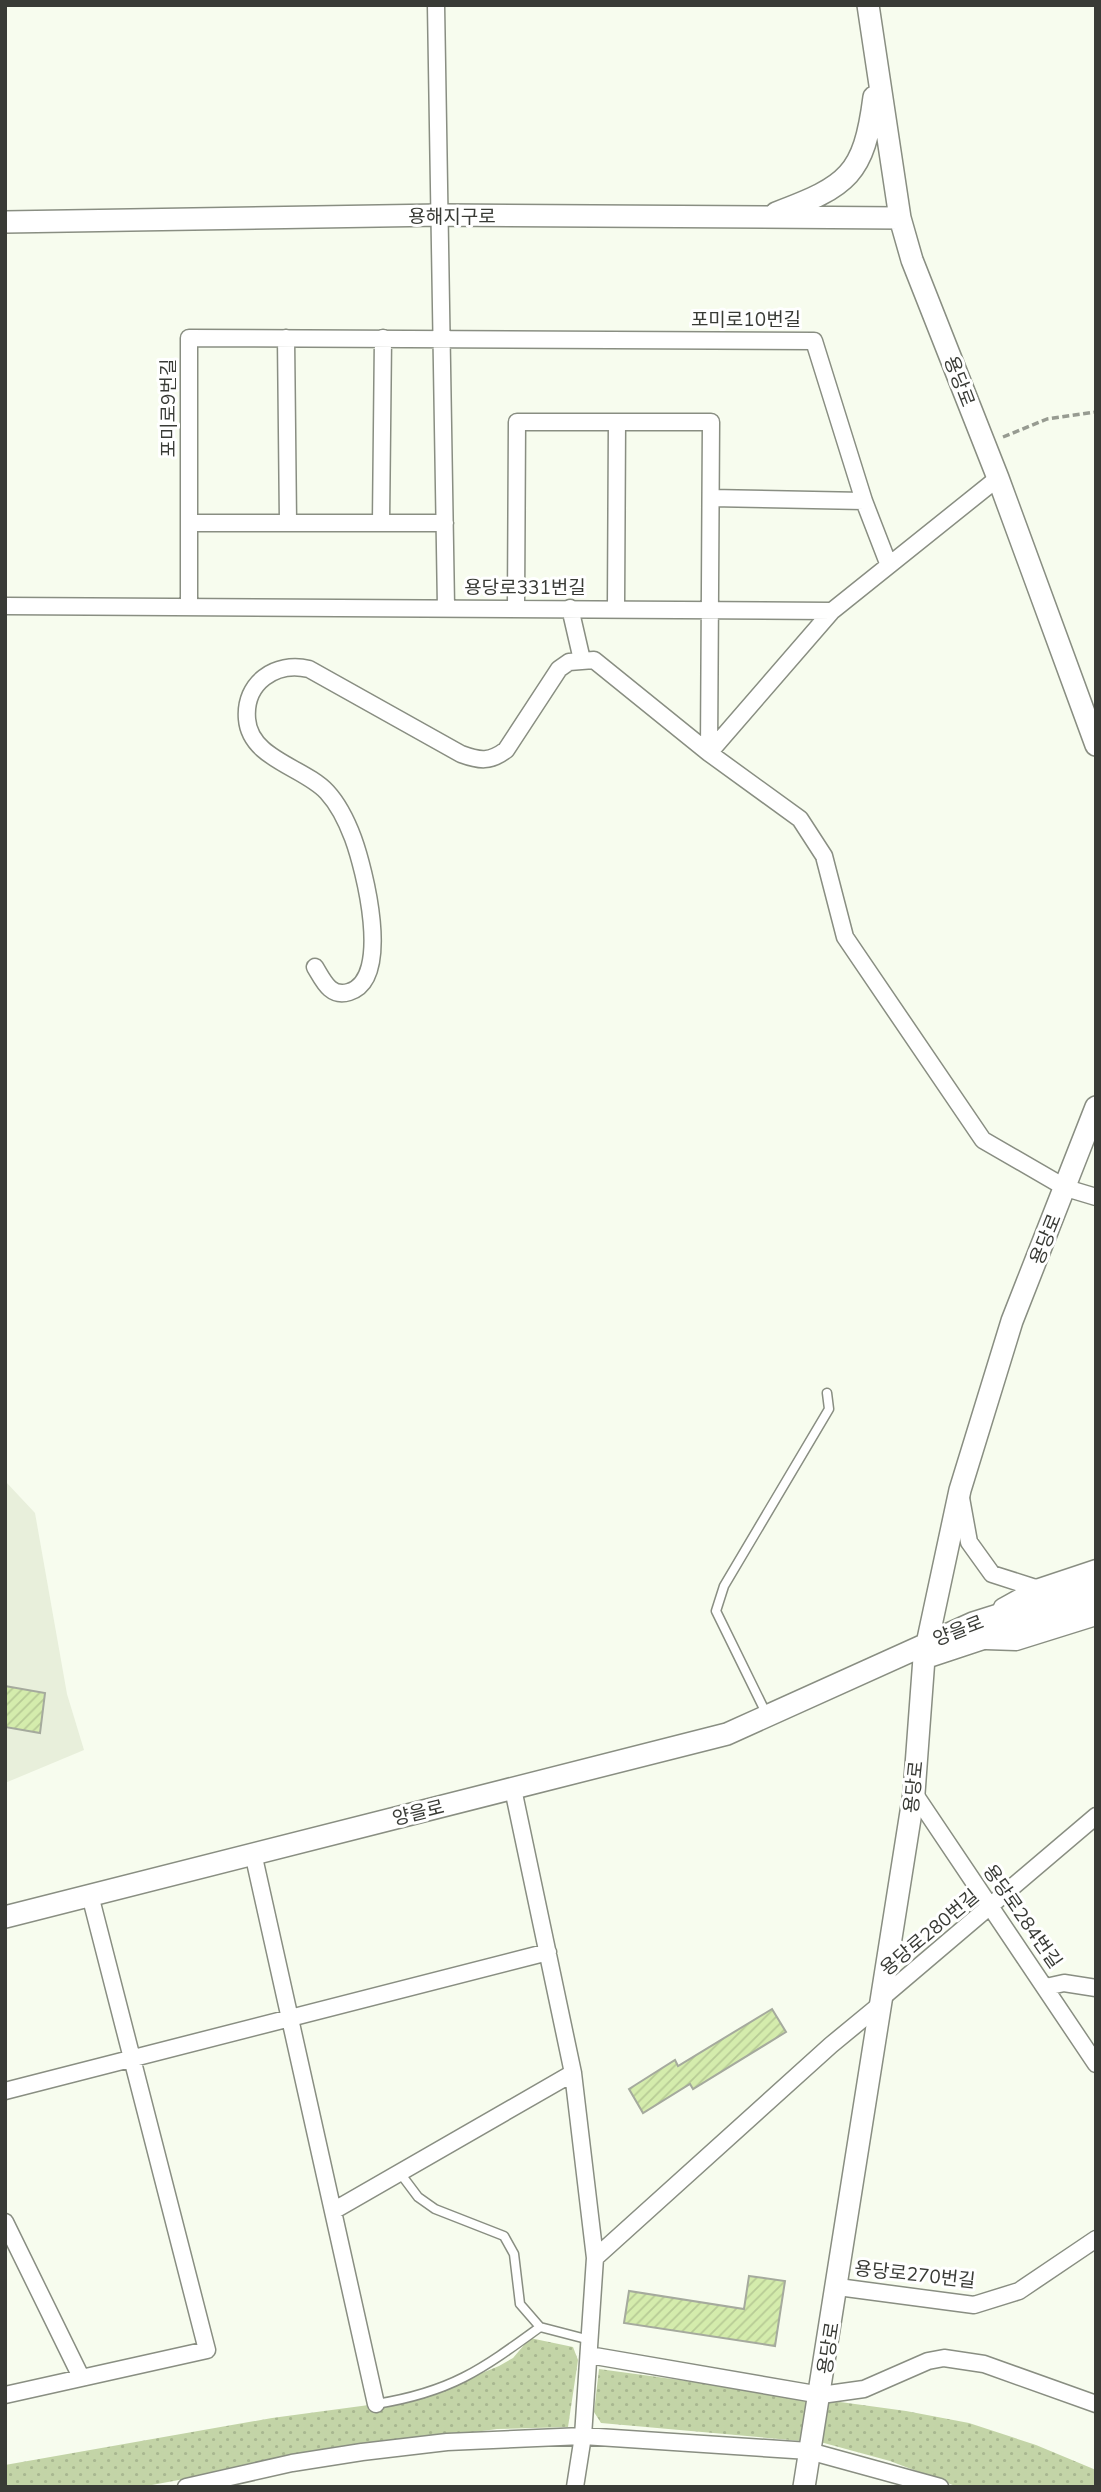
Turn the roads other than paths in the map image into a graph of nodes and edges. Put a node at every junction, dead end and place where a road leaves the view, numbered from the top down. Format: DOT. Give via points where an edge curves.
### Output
graph roads {
  1 [pos="436,5"];
  2 [pos="868,5"];
  3 [pos="878,70"];
  4 [pos="442,215"];
  5 [pos="765,217"];
  6 [pos="900,218"];
  7 [pos="5,222"];
  8 [pos="286,338"];
  9 [pos="383,338"];
  10 [pos="443,338"];
  11 [pos="617,422"];
  12 [pos="998,478"];
  13 [pos="710,498"];
  14 [pos="864,501"];
  15 [pos="288,522"];
  16 [pos="381,522"];
  17 [pos="189,523"];
  18 [pos="445,523"];
  19 [pos="888,563"];
  20 [pos="5,606"];
  21 [pos="189,606"];
  22 [pos="446,607"];
  23 [pos="516,607"];
  24 [pos="570,608"];
  25 [pos="616,608"];
  26 [pos="710,610"];
  27 [pos="832,611"];
  28 [pos="582,660"];
  29 [pos="1096,745"];
  30 [pos="709,754"];
  31 [pos="315,967"];
  32 [pos="1096,1107"];
  33 [pos="1066,1188"];
  34 [pos="1096,1197"];
  35 [pos="827,1392"];
  36 [pos="960,1490"];
  37 [pos="1096,1568"];
  38 [pos="1096,1584"];
  39 [pos="1036,1588"];
  40 [pos="1096,1601"];
  41 [pos="1096,1617"];
  42 [pos="973,1632"];
  43 [pos="926,1650"];
  44 [pos="767,1716"];
  45 [pos="513,1789"];
  46 [pos="914,1793"];
  47 [pos="1096,1815"];
  48 [pos="253,1853"];
  49 [pos="90,1895"];
  50 [pos="991,1907"];
  51 [pos="5,1917"];
  52 [pos="548,1952"];
  53 [pos="1046,1987"];
  54 [pos="1096,1988"];
  55 [pos="883,2000"];
  56 [pos="289,2018"];
  57 [pos="132,2058"];
  58 [pos="1096,2064"];
  59 [pos="573,2073"];
  60 [pos="5,2091"];
  61 [pos="400,2173"];
  62 [pos="333,2211"];
  63 [pos="5,2222"];
  64 [pos="1096,2239"];
  65 [pos="595,2258"];
  66 [pos="838,2287"];
  67 [pos="540,2327"];
  68 [pos="589,2348"];
  69 [pos="81,2377"];
  70 [pos="5,2395"];
  71 [pos="821,2395"];
  72 [pos="376,2404"];
  73 [pos="1096,2404"];
  74 [pos="583,2436"];
  75 [pos="809,2451"];
  76 [pos="186,2487"];
  77 [pos="575,2487"];
  78 [pos="804,2487"];
  79 [pos="940,2487"];
  1 -- 4 [label="street"];
  2 -- 3 [label="street, 용당로"];
  3 -- 5 [label="street" via="869,138 853,170 813,199"];
  3 -- 6 [label="street, 용당로"];
  4 -- 5 [label="street, 용해지구로"];
  4 -- 7 [label="street, 용해지구로"];
  4 -- 10 [label="street"];
  5 -- 6 [label="street, 용해지구로"];
  6 -- 12 [label="street, 용당로" via="912,260"];
  8 -- 9 [label="street, 포미로9번길"];
  8 -- 15 [label="street"];
  8 -- 17 [label="street, 포미로9번길" via="189,338"];
  9 -- 10 [label="street, 포미로9번길"];
  9 -- 16 [label="street"];
  10 -- 14 [label="street, 포미로10번길" via="814,341"];
  10 -- 18 [label="street"];
  11 -- 13 [label="street" via="711,422"];
  11 -- 23 [label="street" via="517,422"];
  11 -- 25 [label="street"];
  12 -- 19 [label="street"];
  12 -- 29 [label="street, 용당로"];
  13 -- 14 [label="street"];
  13 -- 26 [label="street"];
  14 -- 19 [label="street, 포미로10번길"];
  15 -- 16 [label="street"];
  15 -- 17 [label="street"];
  16 -- 18 [label="street"];
  17 -- 21 [label="street, 포미로9번길"];
  18 -- 22 [label="street"];
  19 -- 27 [label="street"];
  20 -- 21 [label="street, 용당로331번길"];
  21 -- 22 [label="street, 용당로331번길"];
  22 -- 23 [label="street, 용당로331번길"];
  23 -- 24 [label="street, 용당로331번길"];
  24 -- 25 [label="street, 용당로331번길"];
  24 -- 28 [label="street"];
  25 -- 26 [label="street, 용당로331번길"];
  26 -- 27 [label="street, 용당로331번길"];
  26 -- 30 [label="street"];
  27 -- 30 [label="street"];
  28 -- 30 [label="street" via="594,660"];
  28 -- 31 [label="street" via="559,668 506,750 482,761 461,754 309,669 288,668 256,684 247,701 251,733 268,754 318,784 335,803 352,835 366,882 373,935 365,981 350,992 338,993 329,989"];
  30 -- 33 [label="street" via="800,819 824,856 845,937 983,1140"];
  32 -- 33 [label="street, 용당로"];
  33 -- 34 [label="street"];
  33 -- 36 [label="street, 용당로" via="1012,1321"];
  35 -- 44 [label="lane" via="829,1409 724,1586 716,1611"];
  36 -- 39 [label="street" via="969,1542 992,1574"];
  36 -- 43 [label="street, 용당로"];
  37 -- 39 [label="street"];
  38 -- 42 [label="street, 양을로"];
  39 -- 42 [label="street"];
  40 -- 42 [label="street, 양을로"];
  41 -- 42 [label="street" via="1016,1642"];
  42 -- 43 [label="street, 양을로"];
  43 -- 44 [label="street, 양을로"];
  43 -- 46 [label="street, 용당로"];
  44 -- 45 [label="street, 양을로" via="727,1734"];
  45 -- 48 [label="street, 양을로"];
  45 -- 52 [label="street"];
  46 -- 50 [label="street, 용당로284번길"];
  46 -- 55 [label="street, 용당로"];
  47 -- 50 [label="street, 용당로280번길"];
  48 -- 49 [label="street, 양을로"];
  48 -- 56 [label="street"];
  49 -- 51 [label="street, 양을로"];
  49 -- 57 [label="street"];
  50 -- 53 [label="street, 용당로284번길"];
  50 -- 55 [label="street, 용당로280번길"];
  52 -- 56 [label="street"];
  52 -- 59 [label="street"];
  53 -- 54 [label="street" via="1064,1983"];
  53 -- 58 [label="street, 용당로284번길"];
  55 -- 65 [label="street, 용당로280번길"];
  55 -- 66 [label="street, 용당로"];
  56 -- 57 [label="street"];
  56 -- 62 [label="street"];
  57 -- 60 [label="street"];
  57 -- 69 [label="street" via="207,2350"];
  59 -- 61 [label="street"];
  59 -- 65 [label="street"];
  61 -- 62 [label="street"];
  61 -- 67 [label="lane" via="418,2197 435,2209 505,2236 514,2253 520,2304"];
  62 -- 72 [label="street"];
  63 -- 69 [label="street"];
  64 -- 66 [label="street, 용당로270번길" via="1019,2291 974,2305"];
  65 -- 68 [label="street"];
  66 -- 71 [label="street, 용당로"];
  67 -- 68 [label="lane"];
  67 -- 72 [label="lane" via="477,2372 419,2397"];
  68 -- 71 [label="street"];
  68 -- 74 [label="street"];
  69 -- 70 [label="street"];
  71 -- 73 [label="street" via="864,2389 944,2358 984,2364"];
  71 -- 75 [label="street, 용당로"];
  74 -- 75 [label="street"];
  74 -- 76 [label="street" via="447,2442 362,2452"];
  74 -- 77 [label="street"];
  75 -- 78 [label="street, 용당로"];
  75 -- 79 [label="street"];
}
